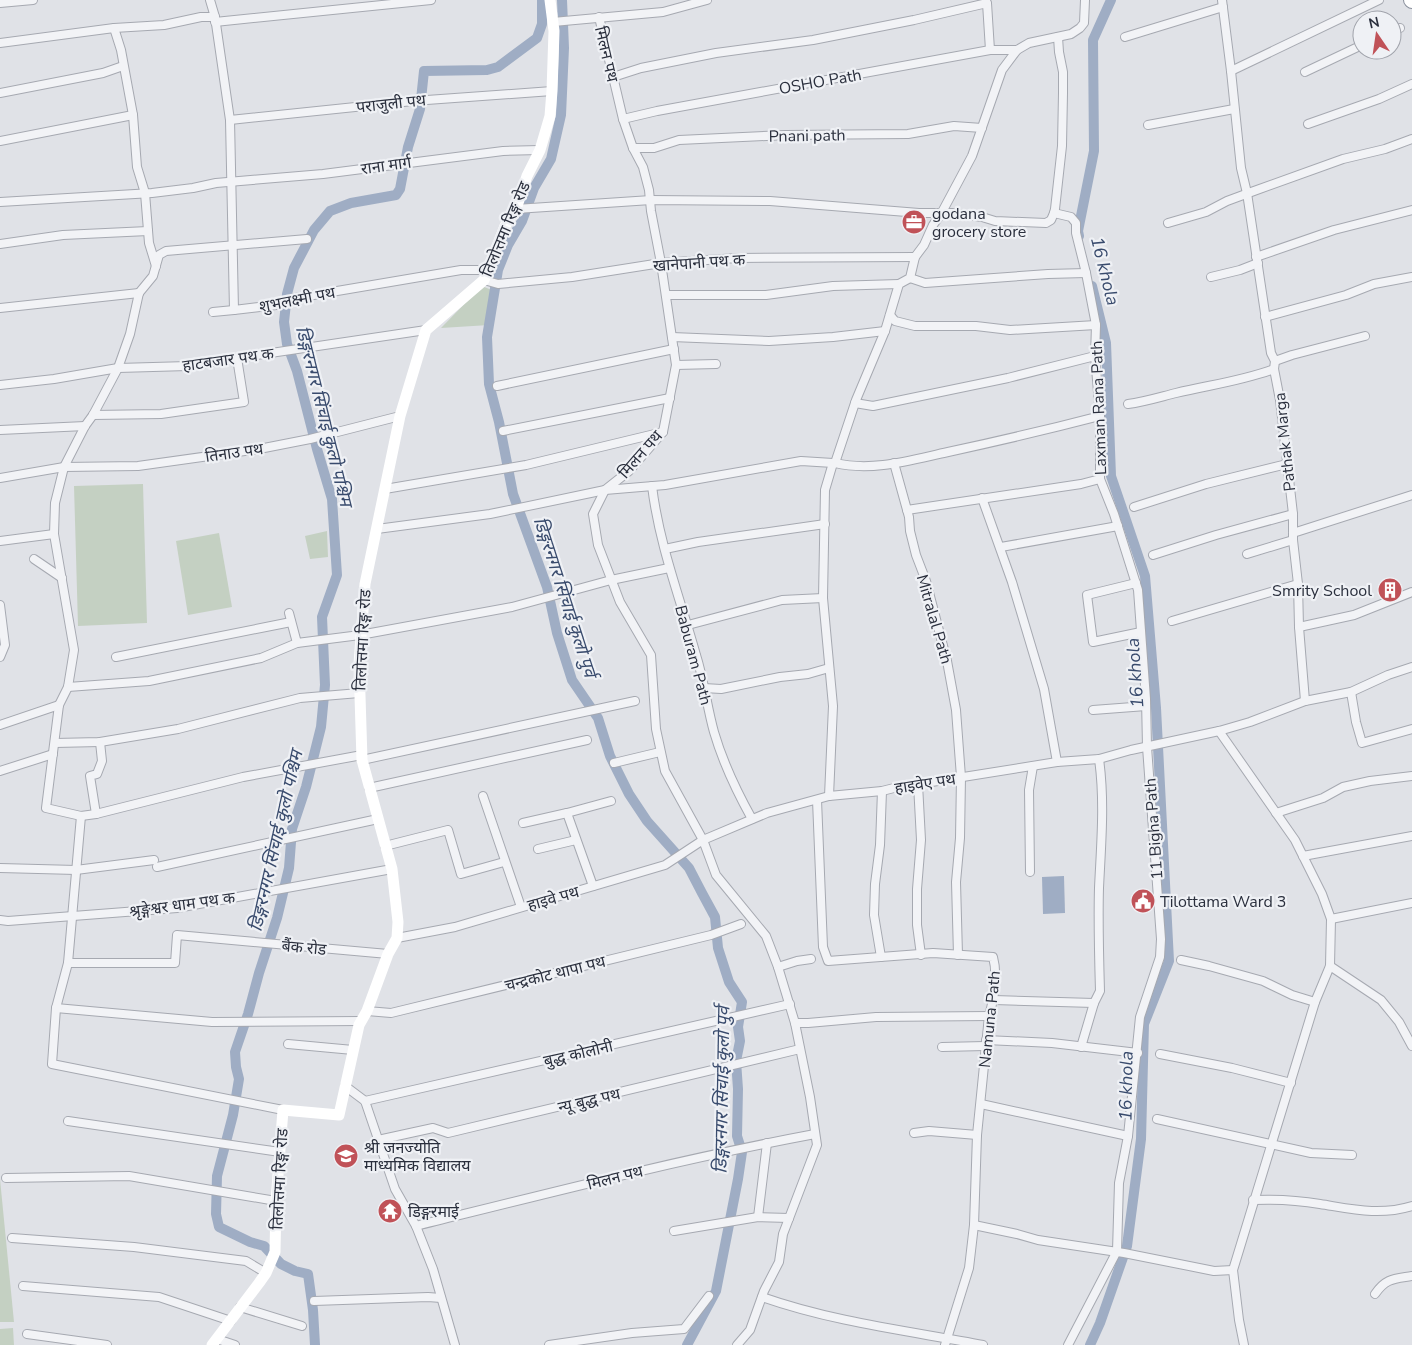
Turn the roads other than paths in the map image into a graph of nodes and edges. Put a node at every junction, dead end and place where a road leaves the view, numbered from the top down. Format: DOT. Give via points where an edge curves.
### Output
graph roads {
  1 [pos="34,0"];
  2 [pos="210,0"];
  3 [pos="431,0"];
  4 [pos="550,0"];
  5 [pos="707,0"];
  6 [pos="1085,0"];
  7 [pos="1379,0"];
  8 [pos="987,1"];
  9 [pos="0,3"];
  10 [pos="1222,4"];
  11 [pos="598,17"];
  12 [pos="215,19"];
  13 [pos="554,22"];
  14 [pos="114,28"];
  15 [pos="1058,37"];
  16 [pos="1125,37"];
  17 [pos="0,43"];
  18 [pos="990,50"];
  19 [pos="1017,50"];
  20 [pos="1352,50"];
  21 [pos="123,66"];
  22 [pos="1231,71"];
  23 [pos="1305,72"];
  24 [pos="612,77"];
  25 [pos="1412,84"];
  26 [pos="552,91"];
  27 [pos="0,93"];
  28 [pos="1234,110"];
  29 [pos="133,115"];
  30 [pos="623,119"];
  31 [pos="230,120"];
  32 [pos="1308,124"];
  33 [pos="1148,125"];
  34 [pos="982,128"];
  35 [pos="1412,139"];
  36 [pos="0,141"];
  37 [pos="633,148"];
  38 [pos="540,150"];
  39 [pos="232,181"];
  40 [pos="1249,190"];
  41 [pos="145,193"];
  42 [pos="651,200"];
  43 [pos="0,202"];
  44 [pos="516,210"];
  45 [pos="1412,210"];
  46 [pos="1054,213"];
  47 [pos="941,214"];
  48 [pos="1168,223"];
  49 [pos="148,231"];
  50 [pos="307,239"];
  51 [pos="0,244"];
  52 [pos="232,245"];
  53 [pos="915,257"];
  54 [pos="1257,260"];
  55 [pos="662,263"];
  56 [pos="156,266"];
  57 [pos="1086,273"];
  58 [pos="486,275"];
  59 [pos="1211,277"];
  60 [pos="1412,277"];
  61 [pos="910,278"];
  62 [pos="899,284"];
  63 [pos="139,293"];
  64 [pos="666,295"];
  65 [pos="0,308"];
  66 [pos="234,310"];
  67 [pos="213,312"];
  68 [pos="890,315"];
  69 [pos="1265,317"];
  70 [pos="1096,325"];
  71 [pos="426,330"];
  72 [pos="885,331"];
  73 [pos="1365,336"];
  74 [pos="672,337"];
  75 [pos="674,349"];
  76 [pos="1095,356"];
  77 [pos="237,358"];
  78 [pos="716,364"];
  79 [pos="676,365"];
  80 [pos="1274,365"];
  81 [pos="118,368"];
  82 [pos="0,385"];
  83 [pos="497,386"];
  84 [pos="670,398"];
  85 [pos="856,403"];
  86 [pos="1128,404"];
  87 [pos="93,415"];
  88 [pos="400,416"];
  89 [pos="1100,416"];
  90 [pos="84,426"];
  91 [pos="0,430"];
  92 [pos="503,431"];
  93 [pos="663,432"];
  94 [pos="834,463"];
  95 [pos="894,463"];
  96 [pos="1287,464"];
  97 [pos="64,467"];
  98 [pos="0,478"];
  99 [pos="1100,479"];
  100 [pos="652,486"];
  101 [pos="385,489"];
  102 [pos="605,490"];
  103 [pos="1412,495"];
  104 [pos="982,498"];
  105 [pos="1134,508"];
  106 [pos="907,510"];
  107 [pos="1293,514"];
  108 [pos="825,524"];
  109 [pos="1118,526"];
  110 [pos="377,529"];
  111 [pos="54,534"];
  112 [pos="1293,536"];
  113 [pos="0,541"];
  114 [pos="1001,547"];
  115 [pos="664,549"];
  116 [pos="1247,554"];
  117 [pos="1153,555"];
  118 [pos="34,559"];
  119 [pos="670,568"];
  120 [pos="62,578"];
  121 [pos="611,580"];
  122 [pos="1136,583"];
  123 [pos="1298,584"];
  124 [pos="1412,592"];
  125 [pos="823,598"];
  126 [pos="0,605"];
  127 [pos="289,613"];
  128 [pos="1172,621"];
  129 [pos="291,622"];
  130 [pos="688,625"];
  131 [pos="1299,627"];
  132 [pos="1141,632"];
  133 [pos="360,635"];
  134 [pos="300,642"];
  135 [pos="0,657"];
  136 [pos="116,657"];
  137 [pos="1412,667"];
  138 [pos="829,668"];
  139 [pos="68,688"];
  140 [pos="704,688"];
  141 [pos="1351,692"];
  142 [pos="359,693"];
  143 [pos="635,701"];
  144 [pos="1306,701"];
  145 [pos="59,705"];
  146 [pos="1146,706"];
  147 [pos="1094,710"];
  148 [pos="0,725"];
  149 [pos="1412,729"];
  150 [pos="1219,731"];
  151 [pos="587,740"];
  152 [pos="100,742"];
  153 [pos="55,743"];
  154 [pos="1150,746"];
  155 [pos="660,752"];
  156 [pos="53,754"];
  157 [pos="362,757"];
  158 [pos="1099,759"];
  159 [pos="1057,762"];
  160 [pos="614,763"];
  161 [pos="1033,766"];
  162 [pos="0,771"];
  163 [pos="1412,776"];
  164 [pos="961,777"];
  165 [pos="918,784"];
  166 [pos="370,788"];
  167 [pos="882,791"];
  168 [pos="482,796"];
  169 [pos="829,796"];
  170 [pos="818,800"];
  171 [pos="611,801"];
  172 [pos="567,813"];
  173 [pos="1276,813"];
  174 [pos="96,814"];
  175 [pos="81,816"];
  176 [pos="378,819"];
  177 [pos="752,820"];
  178 [pos="523,823"];
  179 [pos="1412,836"];
  180 [pos="576,840"];
  181 [pos="703,840"];
  182 [pos="385,846"];
  183 [pos="538,849"];
  184 [pos="1303,856"];
  185 [pos="504,862"];
  186 [pos="0,868"];
  187 [pos="392,869"];
  188 [pos="76,870"];
  189 [pos="1030,872"];
  190 [pos="594,886"];
  191 [pos="1412,902"];
  192 [pos="521,907"];
  193 [pos="71,916"];
  194 [pos="1331,919"];
  195 [pos="0,920"];
  196 [pos="741,924"];
  197 [pos="397,938"];
  198 [pos="388,954"];
  199 [pos="958,954"];
  200 [pos="921,955"];
  201 [pos="881,957"];
  202 [pos="811,960"];
  203 [pos="1182,960"];
  204 [pos="68,964"];
  205 [pos="1330,966"];
  206 [pos="778,967"];
  207 [pos="994,1000"];
  208 [pos="1315,1002"];
  209 [pos="1094,1003"];
  210 [pos="790,1004"];
  211 [pos="56,1008"];
  212 [pos="364,1016"];
  213 [pos="989,1016"];
  214 [pos="795,1023"];
  215 [pos="986,1043"];
  216 [pos="288,1044"];
  217 [pos="1412,1046"];
  218 [pos="942,1047"];
  219 [pos="1081,1047"];
  220 [pos="800,1049"];
  221 [pos="353,1050"];
  222 [pos="1138,1053"];
  223 [pos="1160,1054"];
  224 [pos="1291,1083"];
  225 [pos="345,1086"];
  226 [pos="365,1101"];
  227 [pos="981,1104"];
  228 [pos="283,1110"];
  229 [pos="1157,1119"];
  230 [pos="68,1121"];
  231 [pos="914,1133"];
  232 [pos="815,1134"];
  233 [pos="977,1135"];
  234 [pos="1128,1136"];
  235 [pos="378,1140"];
  236 [pos="763,1144"];
  237 [pos="1272,1145"];
  238 [pos="280,1152"];
  239 [pos="1352,1156"];
  240 [pos="6,1178"];
  241 [pos="1253,1200"];
  242 [pos="276,1201"];
  243 [pos="1412,1206"];
  244 [pos="758,1217"];
  245 [pos="789,1218"];
  246 [pos="974,1225"];
  247 [pos="416,1226"];
  248 [pos="674,1231"];
  249 [pos="12,1238"];
  250 [pos="1120,1252"];
  251 [pos="1233,1270"];
  252 [pos="266,1273"];
  253 [pos="1412,1276"];
  254 [pos="23,1286"];
  255 [pos="1375,1294"];
  256 [pos="709,1296"];
  257 [pos="762,1297"];
  258 [pos="441,1298"];
  259 [pos="314,1301"];
  260 [pos="240,1307"];
  261 [pos="231,1321"];
  262 [pos="302,1326"];
  263 [pos="27,1334"];
  264 [pos="214,1342"];
  265 [pos="946,1342"];
  266 [pos="108,1345"];
  267 [pos="235,1345"];
  268 [pos="455,1345"];
  269 [pos="549,1345"];
  270 [pos="737,1345"];
  271 [pos="983,1345"];
  272 [pos="1068,1345"];
  273 [pos="1244,1345"];
  274 [pos="1251,1345"];
  1 -- 9 [label="street"];
  2 -- 12 [label="street, शुभलक्ष्मी पथ"];
  3 -- 12 [label="street"];
  4 -- 13 [label="street, तिलोत्तमा रिङ्ग रोड"];
  5 -- 11 [label="street" via="663,12"];
  6 -- 15 [label="street" via="1084,23 1071,34"];
  7 -- 22 [label="street"];
  8 -- 18 [label="street"];
  8 -- 24 [label="street" via="914,20 812,40 716,53"];
  10 -- 16 [label="street"];
  10 -- 22 [label="street, Pathak Marga"];
  11 -- 13 [label="street"];
  11 -- 24 [label="street, मिलन पथ"];
  12 -- 14 [label="street" via="201,17 164,25"];
  12 -- 31 [label="street, शुभलक्ष्मी पथ"];
  13 -- 26 [label="street, तिलोत्तमा रिङ्ग रोड"];
  14 -- 17 [label="street"];
  14 -- 21 [label="street"];
  15 -- 19 [label="street" via="1029,43"];
  15 -- 46 [label="street" via="1063,72 1062,146"];
  18 -- 19 [label="street, OSHO Path"];
  18 -- 30 [label="street, OSHO Path"];
  19 -- 34 [label="street" via="1002,70"];
  20 -- 23 [label="street"];
  21 -- 27 [label="street" via="104,73"];
  21 -- 29 [label="street"];
  22 -- 28 [label="street, Pathak Marga"];
  24 -- 30 [label="street, मिलन पथ"];
  25 -- 32 [label="street"];
  26 -- 31 [label="street, पराजुली पथ" via="413,101"];
  26 -- 38 [label="street, तिलोत्तमा रिङ्ग रोड" via="550,116"];
  28 -- 33 [label="street"];
  28 -- 40 [label="street, Pathak Marga" via="1241,168"];
  29 -- 36 [label="street"];
  29 -- 41 [label="street" via="137,167"];
  30 -- 37 [label="street, मिलन पथ"];
  31 -- 39 [label="street, शुभलक्ष्मी पथ"];
  34 -- 37 [label="street, Pnani path" via="954,126 908,134 679,140 654,148"];
  34 -- 47 [label="street" via="972,156"];
  35 -- 40 [label="street"];
  37 -- 42 [label="street, मिलन पथ" via="643,167"];
  38 -- 39 [label="street, राना मार्ग" via="503,151 323,174"];
  38 -- 44 [label="street, तिलोत्तमा रिङ्ग रोड"];
  39 -- 41 [label="street, राना मार्ग"];
  39 -- 52 [label="street, शुभलक्ष्मी पथ"];
  40 -- 48 [label="street" via="1206,212"];
  40 -- 54 [label="street, Pathak Marga"];
  41 -- 43 [label="street, राना मार्ग"];
  41 -- 49 [label="street"];
  42 -- 44 [label="street"];
  42 -- 47 [label="street" via="770,201"];
  42 -- 55 [label="street, मिलन पथ"];
  44 -- 58 [label="street, तिलोत्तमा रिङ्ग रोड" via="505,226"];
  45 -- 54 [label="street" via="1334,230"];
  46 -- 47 [label="street" via="1046,223"];
  46 -- 57 [label="street, Laxman Rana Path" via="1071,217 1076,223"];
  47 -- 53 [label="street"];
  49 -- 51 [label="street" via="63,235"];
  49 -- 56 [label="street"];
  50 -- 52 [label="street"];
  52 -- 56 [label="street" via="166,251 158,255"];
  52 -- 66 [label="street, शुभलक्ष्मी पथ"];
  53 -- 55 [label="street, खानेपानी पथ क" via="738,258"];
  53 -- 61 [label="street"];
  54 -- 59 [label="street" via="1240,270"];
  54 -- 69 [label="street, Pathak Marga"];
  55 -- 58 [label="street, खानेपानी पथ क" via="498,284"];
  55 -- 64 [label="street, मिलन पथ"];
  56 -- 63 [label="street" via="153,276"];
  57 -- 61 [label="street" via="925,283"];
  57 -- 70 [label="street, Laxman Rana Path"];
  58 -- 66 [label="street, शुभलक्ष्मी पथ" via="461,270"];
  58 -- 71 [label="street, तिलोत्तमा रिङ्ग रोड"];
  60 -- 69 [label="street" via="1374,284"];
  61 -- 62 [label="street"];
  62 -- 64 [label="street" via="833,286 766,295"];
  62 -- 68 [label="street"];
  63 -- 65 [label="street"];
  63 -- 81 [label="street"];
  64 -- 74 [label="street, मिलन पथ"];
  66 -- 67 [label="street"];
  68 -- 70 [label="street" via="895,321 916,326 976,326 1010,330"];
  68 -- 72 [label="street"];
  69 -- 80 [label="street, Pathak Marga"];
  70 -- 76 [label="street, Laxman Rana Path"];
  71 -- 77 [label="street, हाटबजार पथ क"];
  71 -- 88 [label="street, तिलोत्तमा रिङ्ग रोड"];
  72 -- 74 [label="street" via="769,340"];
  72 -- 85 [label="street"];
  73 -- 80 [label="street" via="1292,355"];
  74 -- 75 [label="street, मिलन पथ"];
  75 -- 79 [label="street, मिलन पथ"];
  75 -- 83 [label="street"];
  76 -- 85 [label="street" via="872,406"];
  76 -- 89 [label="street, Laxman Rana Path"];
  77 -- 81 [label="street, हाटबजार पथ क" via="188,366"];
  77 -- 87 [label="street" via="244,402 161,414"];
  78 -- 79 [label="street"];
  79 -- 84 [label="street, मिलन पथ"];
  80 -- 86 [label="street" via="1232,382"];
  80 -- 96 [label="street, Pathak Marga"];
  81 -- 82 [label="street, हाटबजार पथ क"];
  81 -- 87 [label="street"];
  84 -- 92 [label="street"];
  84 -- 93 [label="street, मिलन पथ"];
  85 -- 94 [label="street"];
  87 -- 90 [label="street"];
  88 -- 97 [label="street, तिनाउ पथ" via="259,449 138,466"];
  88 -- 101 [label="street, तिलोत्तमा रिङ्ग रोड"];
  89 -- 95 [label="street"];
  89 -- 99 [label="street, Laxman Rana Path"];
  90 -- 91 [label="street"];
  90 -- 97 [label="street"];
  93 -- 101 [label="street" via="507,468"];
  93 -- 102 [label="street, मिलन पथ" via="629,471"];
  94 -- 95 [label="street" via="852,467"];
  94 -- 100 [label="street" via="801,461"];
  94 -- 108 [label="street" via="825,490"];
  95 -- 106 [label="street, Mitralal Path"];
  96 -- 105 [label="street" via="1206,484"];
  96 -- 107 [label="street, Pathak Marga"];
  97 -- 98 [label="street, तिनाउ पथ"];
  97 -- 111 [label="street" via="55,503"];
  99 -- 104 [label="street"];
  99 -- 109 [label="street, Laxman Rana Path"];
  100 -- 102 [label="street"];
  100 -- 115 [label="street, Baburam Path"];
  101 -- 110 [label="street, तिलोत्तमा रिङ्ग रोड"];
  102 -- 110 [label="street" via="499,512"];
  102 -- 121 [label="street, मिलन पथ" via="593,514 598,545"];
  103 -- 112 [label="street"];
  104 -- 106 [label="street"];
  104 -- 114 [label="street"];
  106 -- 164 [label="street, Mitralal Path" via="916,555 926,581 953,686"];
  107 -- 112 [label="street, Pathak Marga"];
  107 -- 117 [label="street"];
  108 -- 115 [label="street"];
  108 -- 125 [label="street"];
  109 -- 114 [label="street"];
  109 -- 122 [label="street, Laxman Rana Path"];
  110 -- 133 [label="street, तिलोत्तमा रिङ्ग रोड" via="365,584"];
  111 -- 113 [label="street"];
  111 -- 120 [label="street"];
  112 -- 116 [label="street"];
  112 -- 123 [label="street, Pathak Marga"];
  114 -- 159 [label="street" via="1044,689"];
  115 -- 119 [label="street, Baburam Path"];
  118 -- 120 [label="street"];
  119 -- 121 [label="street"];
  119 -- 130 [label="street, Baburam Path"];
  120 -- 139 [label="street" via="74,650"];
  121 -- 133 [label="street" via="512,607"];
  121 -- 155 [label="street, मिलन पथ" via="651,655"];
  122 -- 132 [label="street, Laxman Rana Path"];
  122 -- 132 [label="street" via="1087,595 1093,642"];
  123 -- 128 [label="street"];
  123 -- 131 [label="street, Pathak Marga"];
  124 -- 131 [label="street" via="1354,615"];
  125 -- 130 [label="street" via="782,600"];
  125 -- 138 [label="street"];
  126 -- 135 [label="street" via="5,645"];
  127 -- 129 [label="street"];
  129 -- 134 [label="street"];
  129 -- 136 [label="street"];
  130 -- 140 [label="street, Baburam Path"];
  131 -- 144 [label="street, Pathak Marga"];
  132 -- 146 [label="street, Laxman Rana Path"];
  133 -- 134 [label="street"];
  133 -- 142 [label="street, तिलोत्तमा रिङ्ग रोड"];
  134 -- 139 [label="street" via="261,658 150,681"];
  137 -- 141 [label="street, हाइवेए पथ"];
  138 -- 140 [label="street" via="728,688"];
  138 -- 169 [label="street" via="833,706"];
  139 -- 145 [label="street"];
  140 -- 177 [label="street, Baburam Path" via="721,753"];
  141 -- 144 [label="street, हाइवेए पथ"];
  141 -- 149 [label="street" via="1362,743"];
  142 -- 152 [label="street" via="300,698 178,729"];
  142 -- 157 [label="street, तिलोत्तमा रिङ्ग रोड"];
  143 -- 157 [label="street"];
  144 -- 150 [label="street, हाइवेए पथ"];
  145 -- 148 [label="street"];
  145 -- 153 [label="street"];
  146 -- 147 [label="street"];
  146 -- 154 [label="street, Laxman Rana Path"];
  150 -- 154 [label="street, हाइवेए पथ"];
  150 -- 173 [label="street"];
  151 -- 166 [label="street"];
  152 -- 153 [label="street"];
  152 -- 174 [label="street" via="102,761 97,774 90,776"];
  153 -- 156 [label="street"];
  154 -- 158 [label="street, हाइवेए पथ"];
  154 -- 222 [label="street, 11 Bigha Path" via="1161,939 1160,956 1140,1017"];
  155 -- 160 [label="street"];
  155 -- 181 [label="street, मिलन पथ" via="665,771"];
  156 -- 162 [label="street"];
  156 -- 175 [label="street" via="46,808"];
  157 -- 166 [label="street, तिलोत्तमा रिङ्ग रोड"];
  157 -- 174 [label="street" via="243,777"];
  158 -- 159 [label="street, हाइवेए पथ"];
  158 -- 209 [label="street" via="1103,833 1099,889 1100,992"];
  159 -- 161 [label="street, हाइवेए पथ"];
  161 -- 164 [label="street, हाइवेए पथ"];
  161 -- 189 [label="street" via="1029,790"];
  163 -- 173 [label="street" via="1343,787 1323,798"];
  164 -- 165 [label="street, हाइवेए पथ"];
  164 -- 199 [label="street, Mitralal Path" via="956,882"];
  165 -- 167 [label="street, हाइवेए पथ"];
  165 -- 200 [label="street" via="917,925"];
  166 -- 176 [label="street, तिलोत्तमा रिङ्ग रोड"];
  167 -- 169 [label="street, हाइवेए पथ"];
  167 -- 201 [label="street" via="874,915"];
  168 -- 185 [label="street"];
  169 -- 170 [label="street, हाइवेए पथ"];
  170 -- 177 [label="street, हाइवेए पथ"];
  170 -- 201 [label="street, Namuna Path" via="823,947 828,961"];
  171 -- 172 [label="street"];
  172 -- 178 [label="street"];
  172 -- 180 [label="street"];
  173 -- 184 [label="street"];
  174 -- 175 [label="street"];
  175 -- 188 [label="street"];
  176 -- 182 [label="street, तिलोत्तमा रिङ्ग रोड"];
  176 -- 188 [label="street" via="156,864"];
  177 -- 181 [label="street, हाइवेए पथ"];
  179 -- 184 [label="street"];
  180 -- 183 [label="street"];
  180 -- 190 [label="street"];
  181 -- 190 [label="street, हाइवे पथ" via="665,865"];
  181 -- 206 [label="street, मिलन पथ" via="716,875 766,936"];
  182 -- 185 [label="street" via="448,830 461,874"];
  182 -- 187 [label="street, तिलोत्तमा रिङ्ग रोड"];
  184 -- 194 [label="street"];
  185 -- 192 [label="street"];
  186 -- 188 [label="street"];
  187 -- 193 [label="street, श्रृङ्गेश्वर धाम पथ क" via="177,908"];
  187 -- 197 [label="street, तिलोत्तमा रिङ्ग रोड"];
  188 -- 193 [label="street"];
  190 -- 192 [label="street, हाइवे पथ"];
  191 -- 194 [label="street"];
  192 -- 197 [label="street, हाइवे पथ" via="455,927"];
  193 -- 195 [label="street, श्रृङ्गेश्वर धाम पथ क"];
  193 -- 204 [label="street"];
  194 -- 205 [label="street"];
  196 -- 212 [label="street, चन्द्रकोट थापा पथ" via="716,933 391,1013"];
  197 -- 198 [label="street, तिलोत्तमा रिङ्ग रोड"];
  198 -- 204 [label="street, बैंक रोड" via="177,935 175,963"];
  198 -- 212 [label="street, तिलोत्तमा रिङ्ग रोड"];
  199 -- 200 [label="street, Namuna Path"];
  199 -- 207 [label="street, Namuna Path" via="993,957"];
  200 -- 201 [label="street, Namuna Path"];
  202 -- 206 [label="street"];
  203 -- 208 [label="street" via="1263,981"];
  204 -- 211 [label="street"];
  205 -- 208 [label="street"];
  205 -- 217 [label="street" via="1381,1000 1400,1022"];
  206 -- 210 [label="street, मिलन पथ"];
  207 -- 209 [label="street"];
  207 -- 213 [label="street, Namuna Path"];
  208 -- 224 [label="street"];
  209 -- 219 [label="street"];
  210 -- 214 [label="street, मिलन पथ"];
  210 -- 226 [label="street, बुद्ध कोलोनी"];
  211 -- 212 [label="street, चन्द्रकोट थापा पथ" via="212,1022"];
  211 -- 228 [label="street" via="52,1064"];
  212 -- 221 [label="street, तिलोत्तमा रिङ्ग रोड"];
  213 -- 214 [label="street" via="876,1017"];
  213 -- 215 [label="street, Namuna Path"];
  214 -- 220 [label="street, मिलन पथ"];
  215 -- 218 [label="street"];
  215 -- 219 [label="street" via="1052,1043"];
  215 -- 227 [label="street, Namuna Path"];
  216 -- 221 [label="street"];
  219 -- 222 [label="street"];
  220 -- 232 [label="street, मिलन पथ"];
  220 -- 235 [label="street, न्यू बुद्ध पथ" via="448,1133 433,1128"];
  221 -- 225 [label="street, तिलोत्तमा रिङ्ग रोड"];
  222 -- 234 [label="street, 11 Bigha Path"];
  223 -- 224 [label="street"];
  224 -- 237 [label="street"];
  225 -- 226 [label="street"];
  225 -- 228 [label="street, तिलोत्तमा रिङ्ग रोड" via="339,1115"];
  226 -- 235 [label="street"];
  227 -- 233 [label="street, Namuna Path"];
  227 -- 234 [label="street"];
  228 -- 238 [label="street, तिलोत्तमा रिङ्ग रोड"];
  229 -- 237 [label="street"];
  230 -- 238 [label="street"];
  231 -- 233 [label="street"];
  232 -- 236 [label="street, मिलन पथ"];
  232 -- 245 [label="street, मिलन पथ" via="817,1145"];
  233 -- 246 [label="street, Namuna Path"];
  234 -- 250 [label="street, 11 Bigha Path" via="1119,1183"];
  235 -- 247 [label="street" via="395,1189"];
  236 -- 244 [label="street"];
  236 -- 247 [label="street, मिलन पथ"];
  237 -- 239 [label="street" via="1311,1153"];
  237 -- 241 [label="street"];
  238 -- 242 [label="street, तिलोत्तमा रिङ्ग रोड"];
  240 -- 242 [label="street" via="129,1176"];
  241 -- 243 [label="street" via="1276,1199 1360,1211 1398,1210"];
  241 -- 251 [label="street"];
  242 -- 252 [label="street, तिलोत्तमा रिङ्ग रोड" via="274,1256"];
  244 -- 245 [label="street"];
  244 -- 248 [label="street"];
  245 -- 257 [label="street, मिलन पथ" via="783,1234 780,1262"];
  246 -- 250 [label="street" via="1038,1240"];
  246 -- 265 [label="street, Namuna Path" via="969,1268"];
  247 -- 258 [label="street"];
  249 -- 252 [label="street" via="134,1247 246,1261"];
  250 -- 251 [label="street" via="1214,1271"];
  250 -- 272 [label="street, 11 Bigha Path"];
  251 -- 273 [label="street"];
  252 -- 260 [label="street, तिलोत्तमा रिङ्ग रोड"];
  253 -- 255 [label="street" via="1388,1280"];
  254 -- 261 [label="street" via="159,1297"];
  256 -- 269 [label="street" via="684,1330 632,1333"];
  257 -- 265 [label="street" via="811,1312"];
  257 -- 270 [label="street, मिलन पथ" via="750,1330"];
  258 -- 259 [label="street"];
  258 -- 268 [label="street"];
  260 -- 261 [label="street, तिलोत्तमा रिङ्ग रोड"];
  260 -- 262 [label="street"];
  261 -- 264 [label="street, तिलोत्तमा रिङ्ग रोड"];
  263 -- 266 [label="street"];
  264 -- 267 [label="street"];
  265 -- 271 [label="street"];
  273 -- 274 [label="street"];
}
